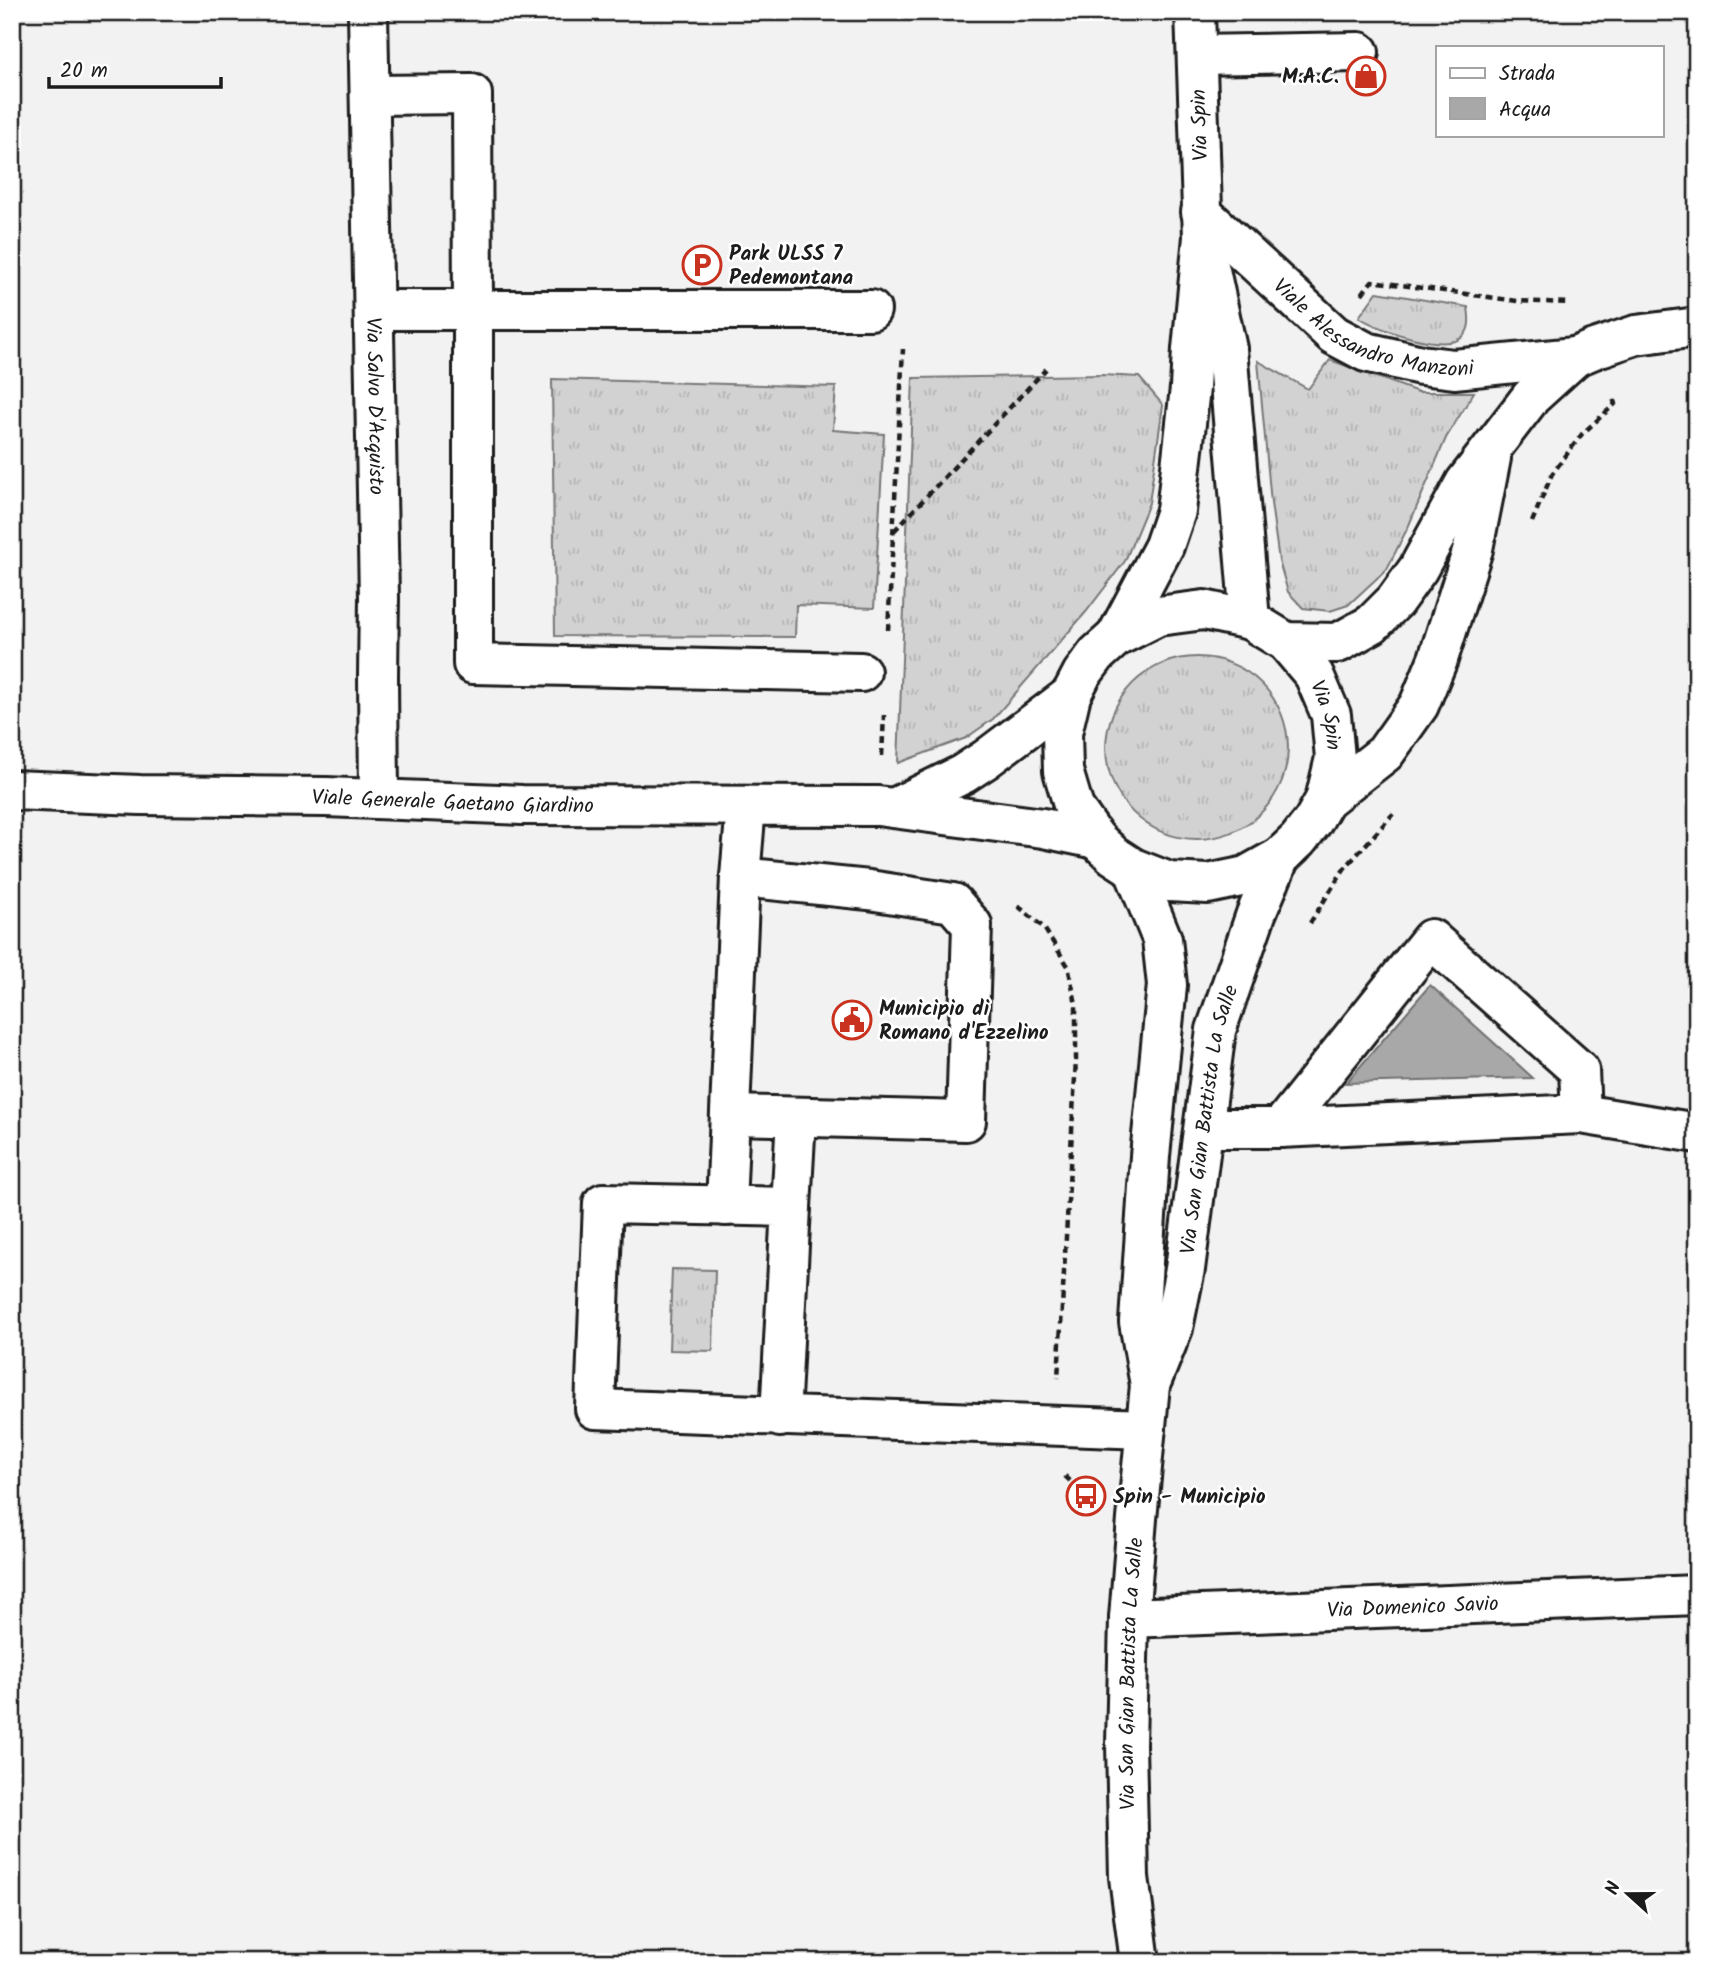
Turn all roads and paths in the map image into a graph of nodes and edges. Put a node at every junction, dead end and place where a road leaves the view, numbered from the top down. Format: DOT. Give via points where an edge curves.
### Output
graph roads {
  1 [pos="368,12"];
  2 [pos="1195,12"];
  3 [pos="1359,52"];
  4 [pos="1197,55"];
  5 [pos="370,95"];
  6 [pos="1202,225"];
  7 [pos="374,310"];
  8 [pos="473,310"];
  9 [pos="871,310"];
  10 [pos="1697,327"];
  11 [pos="904,341"];
  12 [pos="1576,357"];
  13 [pos="1046,369"];
  14 [pos="1493,448"];
  15 [pos="893,531"];
  16 [pos="1250,620"];
  17 [pos="1116,637"];
  18 [pos="888,639"];
  19 [pos="1286,642"];
  20 [pos="861,672"];
  21 [pos="1071,695"];
  22 [pos="884,706"];
  23 [pos="881,760"];
  24 [pos="12,790"];
  25 [pos="379,799"];
  26 [pos="1325,800"];
  27 [pos="746,806"];
  28 [pos="894,808"];
  29 [pos="1096,839"];
  30 [pos="1280,857"];
  31 [pos="1133,868"];
  32 [pos="740,877"];
  33 [pos="1013,902"];
  34 [pos="1581,1114"];
  35 [pos="731,1115"];
  36 [pos="796,1118"];
  37 [pos="1204,1128"];
  38 [pos="1280,1128"];
  39 [pos="1697,1133"];
  40 [pos="726,1206"];
  41 [pos="790,1207"];
  42 [pos="1150,1385"];
  43 [pos="780,1417"];
  44 [pos="1055,1424"];
  45 [pos="1146,1429"];
  46 [pos="1088,1506"];
  47 [pos="1697,1595"];
  48 [pos="1129,1618"];
  49 [pos="1140,1962"];
  1 -- 5 [label="main road, Via Salvo D'Acquisto"];
  2 -- 4 [label="main road, Via Spin"];
  3 -- 4 [label="main road"];
  4 -- 6 [label="main road, Via Spin"];
  5 -- 7 [label="main road, Via Salvo D'Acquisto"];
  5 -- 8 [label="main road" via="472,94"];
  6 -- 12 [label="main road, Viale Alessandro Manzoni" via="1334,335 1366,352 1454,369"];
  6 -- 16 [label="main road, Via Spin" via="1227,349"];
  6 -- 17 [label="main road, Via Spin" via="1176,511 1164,546"];
  7 -- 8 [label="main road"];
  7 -- 25 [label="main road, Via Salvo D'Acquisto"];
  8 -- 9 [label="main road"];
  8 -- 20 [label="main road" via="473,664"];
  10 -- 12 [label="main road, Viale Alessandro Manzoni" via="1636,335"];
  11 -- 15 [label="path"];
  12 -- 14 [label="main road, Viale Alessandro Manzoni" via="1531,397"];
  13 -- 15 [label="path"];
  14 -- 19 [label="main road, Viale Alessandro Manzoni" via="1465,483 1418,569 1372,624 1338,643"];
  14 -- 26 [label="main road, Viale Alessandro Manzoni" via="1473,549 1419,705 1385,753"];
  15 -- 18 [label="path"];
  16 -- 17 [label="main road, Via Spin" via="1204,610 1158,616"];
  16 -- 19 [label="main road, Via Spin"];
  17 -- 21 [label="main road, Via Spin" via="1097,654"];
  19 -- 26 [label="main road, Via Spin" via="1314,675 1331,715 1335,758"];
  21 -- 28 [label="main road, Viale Generale Gaetano Giardino" via="963,774"];
  21 -- 29 [label="main road, Via Spin" via="1062,733 1062,771 1074,807"];
  22 -- 23 [label="path"];
  24 -- 25 [label="main road, Viale Generale Gaetano Giardino"];
  25 -- 27 [label="main road, Viale Generale Gaetano Giardino"];
  26 -- 30 [label="main road, Via Spin" via="1298,840"];
  27 -- 28 [label="main road, Viale Generale Gaetano Giardino"];
  27 -- 32 [label="main road"];
  28 -- 29 [label="main road, Viale Generale Gaetano Giardino"];
  29 -- 31 [label="main road, Via Spin"];
  30 -- 31 [label="main road, Via Spin" via="1246,876 1208,884 1169,882"];
  30 -- 37 [label="main road, Via San Gian Battista La Salle" via="1216,1030"];
  31 -- 42 [label="main road, Via San Gian Battista La Salle" via="1162,939 1167,985 1139,1322"];
  32 -- 35 [label="main road"];
  32 -- 36 [label="main road" via="953,903 972,925 966,1121"];
  33 -- 44 [label="path" via="1044,928 1068,967 1076,1004"];
  34 -- 38 [label="main road"];
  34 -- 38 [label="main road" via="1580,1070 1431,939"];
  34 -- 39 [label="main road"];
  35 -- 36 [label="main road"];
  35 -- 40 [label="main road"];
  36 -- 41 [label="main road"];
  37 -- 38 [label="main road"];
  37 -- 42 [label="main road, Via San Gian Battista La Salle" via="1173,1328"];
  40 -- 41 [label="main road"];
  40 -- 43 [label="main road" via="603,1203 595,1409"];
  41 -- 43 [label="main road"];
  42 -- 45 [label="main road, Via San Gian Battista La Salle"];
  43 -- 44 [label="main road"];
  44 -- 45 [label="main road"];
  44 -- 46 [label="path" via="1055,1466 1086,1496"];
  45 -- 48 [label="main road, Via San Gian Battista La Salle"];
  47 -- 48 [label="main road, Via Domenico Savio"];
  48 -- 49 [label="main road, Via San Gian Battista La Salle" via="1129,1877"];
}
